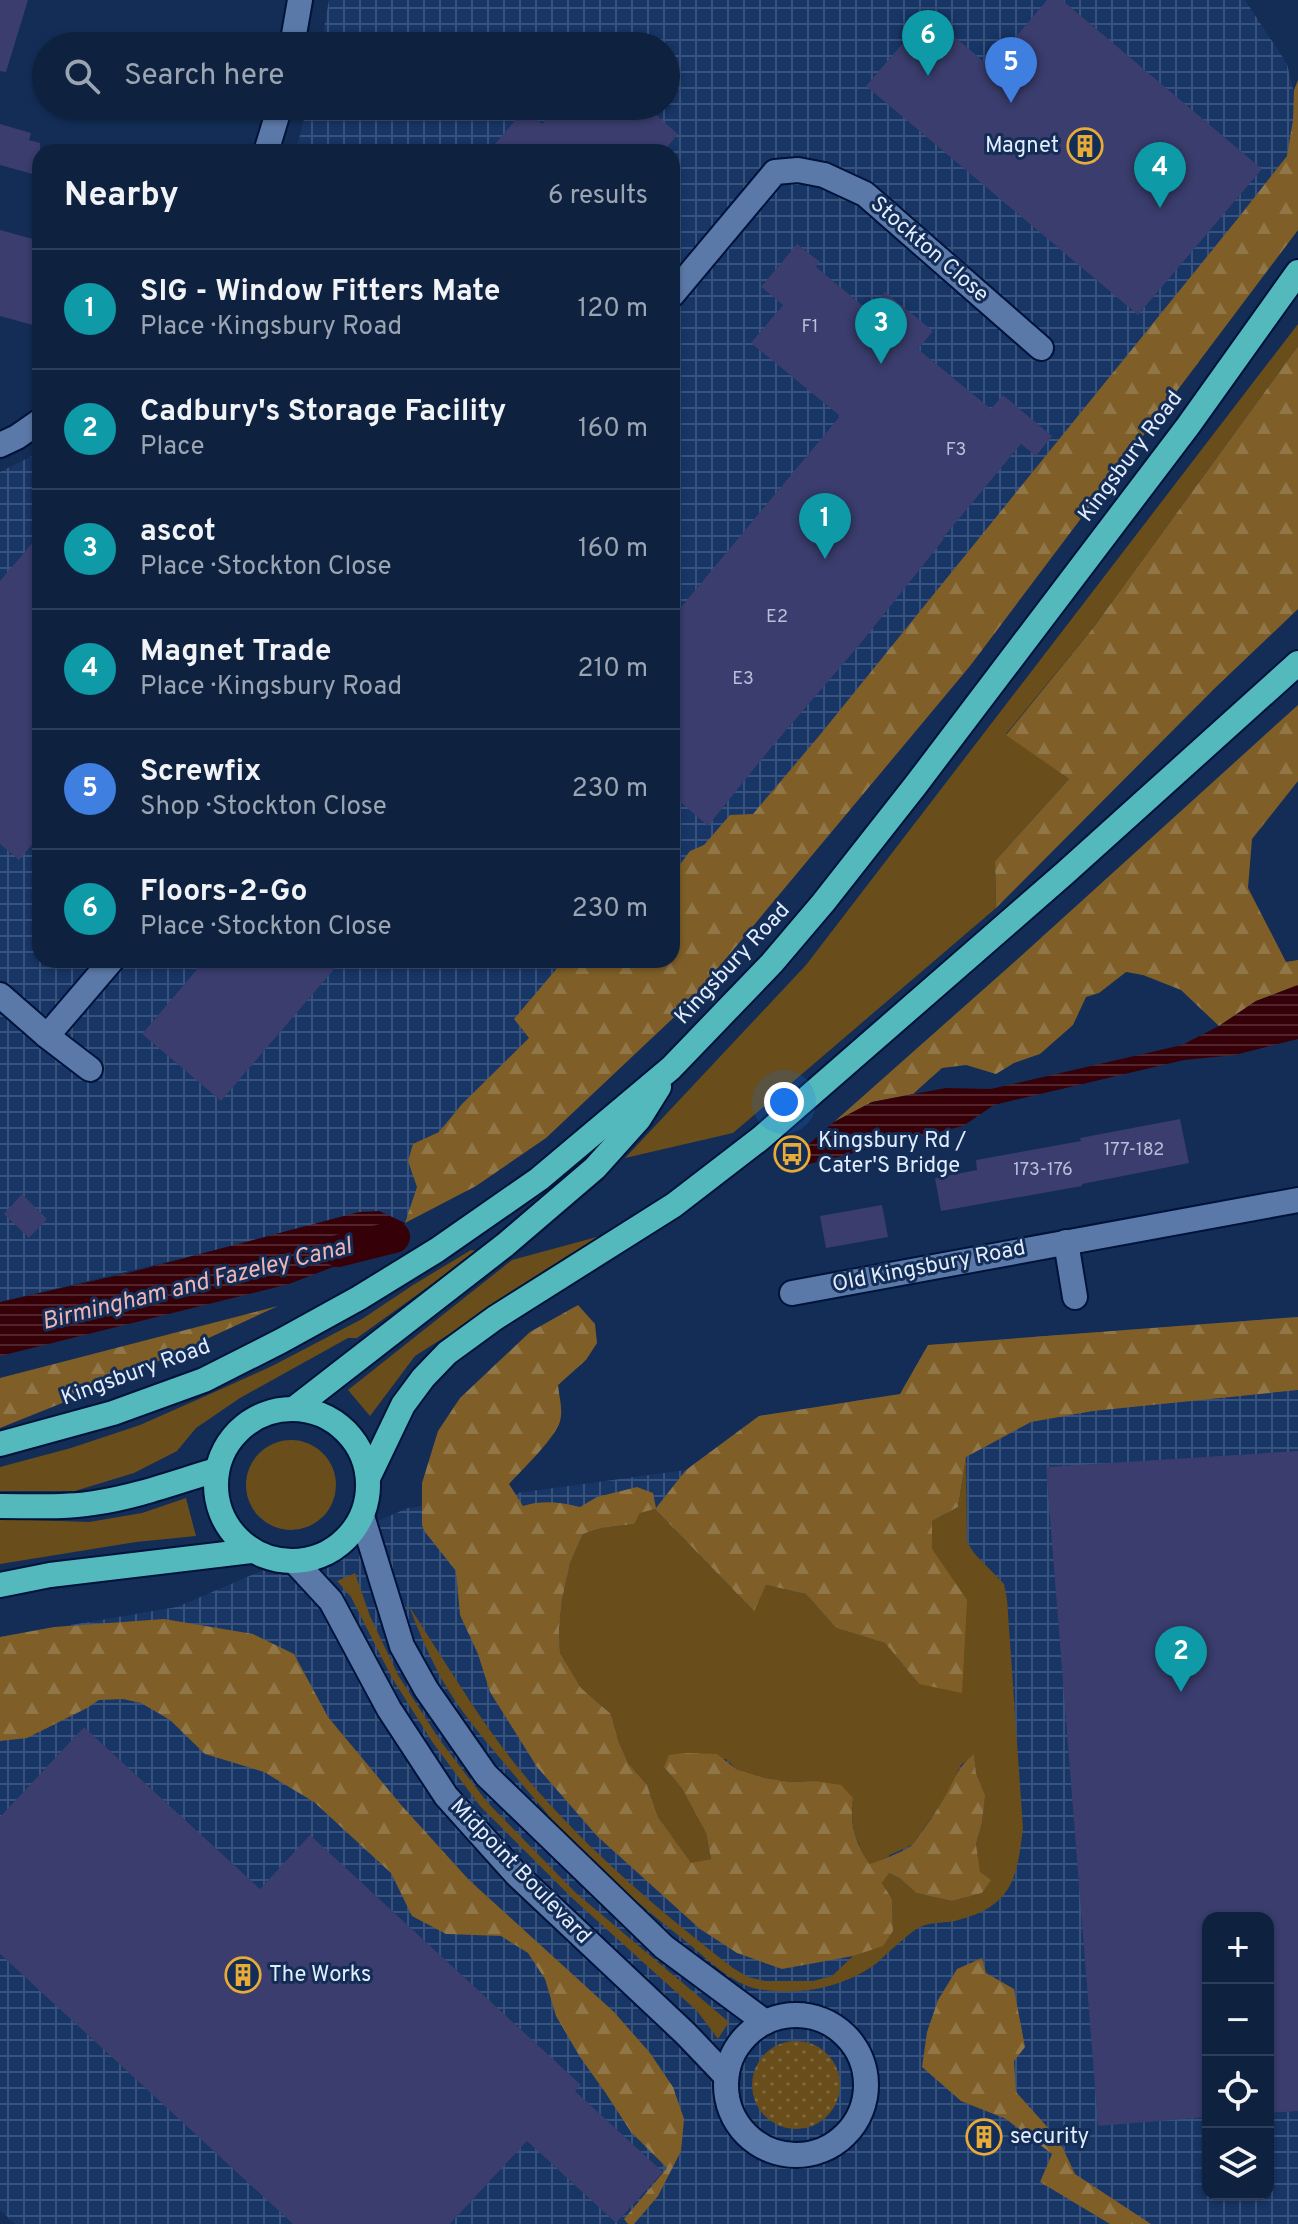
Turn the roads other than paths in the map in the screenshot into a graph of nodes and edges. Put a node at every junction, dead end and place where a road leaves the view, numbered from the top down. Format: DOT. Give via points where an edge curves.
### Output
graph roads {
  1 [pos="300,0"];
  2 [pos="294,32"];
  3 [pos="276,120"];
  4 [pos="268,144"];
  5 [pos="1298,272"];
  6 [pos="680,285"];
  7 [pos="1041,348"];
  8 [pos="32,426"];
  9 [pos="0,445"];
  10 [pos="1298,663"];
  11 [pos="105,968"];
  12 [pos="0,995"];
  13 [pos="47,1036"];
  14 [pos="671,1068"];
  15 [pos="90,1069"];
  16 [pos="1298,1200"];
  17 [pos="1066,1242"];
  18 [pos="792,1293"];
  19 [pos="1075,1297"];
  20 [pos="295,1408"];
  21 [pos="0,1444"];
  22 [pos="216,1470"];
  23 [pos="368,1478"];
  24 [pos="0,1506"];
  25 [pos="362,1516"];
  26 [pos="251,1551"];
  27 [pos="295,1562"];
  28 [pos="0,1585"];
  29 [pos="765,2022"];
  30 [pos="726,2076"];
  1 -- 2 [label="street"];
  3 -- 4 [label="street"];
  5 -- 14 [label="highway, Kingsbury Road" via="1188,426 833,891"];
  6 -- 7 [label="street, Stockton Close" via="775,172 798,170 824,175 865,194"];
  8 -- 9 [label="street"];
  10 -- 23 [label="highway" via="761,1138 674,1205 447,1353 403,1405"];
  11 -- 13 [label="street"];
  12 -- 13 [label="street"];
  13 -- 15 [label="street"];
  14 -- 20 [label="highway" via="639,1119 595,1168"];
  14 -- 21 [label="highway, Kingsbury Road" via="539,1179 346,1305 204,1380 113,1413"];
  16 -- 17 [label="street, Old Kingsbury Road"];
  17 -- 18 [label="street, Old Kingsbury Road"];
  17 -- 19 [label="street"];
  20 -- 22 [label="highway" via="273,1411 244,1425 223,1450"];
  20 -- 23 [label="highway" via="336,1422 363,1457"];
  22 -- 24 [label="highway" via="94,1504"];
  22 -- 26 [label="highway" via="221,1516"];
  23 -- 25 [label="highway"];
  25 -- 27 [label="highway" via="354,1531 328,1553"];
  25 -- 29 [label="street, Midpoint Boulevard" via="402,1646 486,1775 664,1947"];
  26 -- 27 [label="highway"];
  26 -- 28 [label="highway"];
  27 -- 30 [label="street, Midpoint Boulevard" via="331,1601 389,1709 446,1796 516,1874"];
  29 -- 30 [label="street" via="733,2054"];
  29 -- 30 [label="street" via="798,2015 818,2019 852,2043 866,2082 863,2106 852,2128 818,2151 798,2156 777,2153 758,2144 732,2115"];
}
